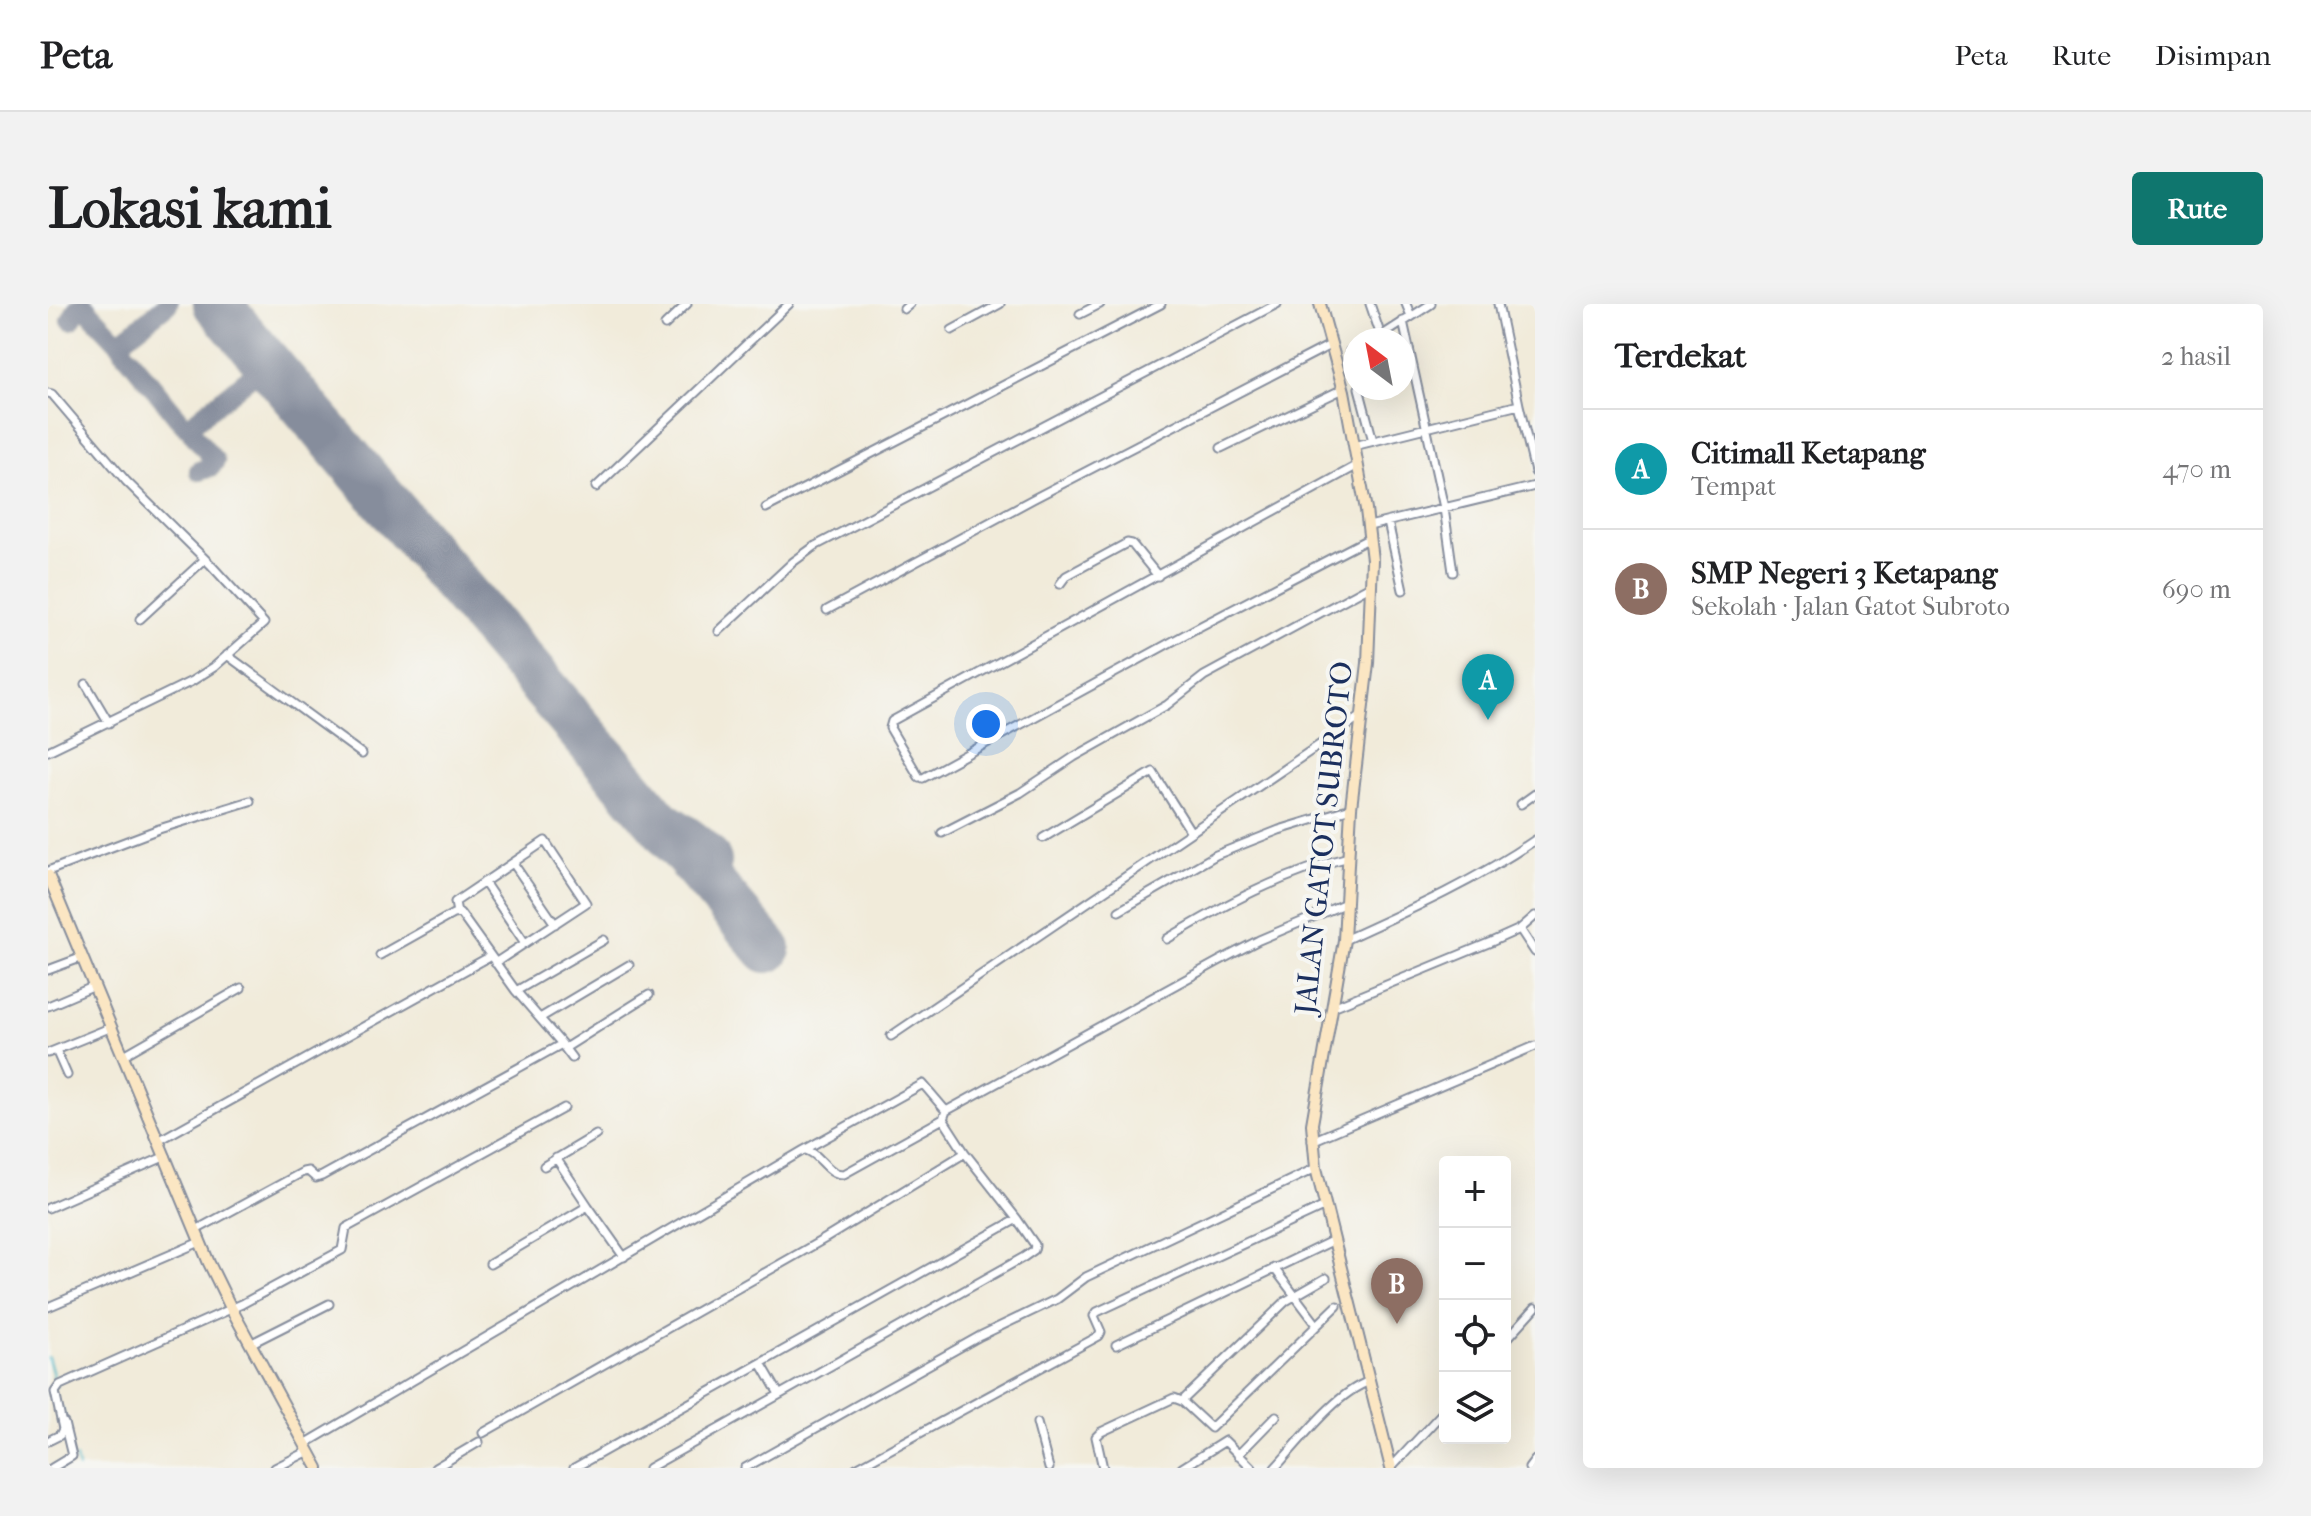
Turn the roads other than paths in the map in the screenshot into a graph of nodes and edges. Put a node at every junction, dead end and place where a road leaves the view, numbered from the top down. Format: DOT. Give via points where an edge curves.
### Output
graph roads {
  1 [pos="687,304"];
  2 [pos="789,304"];
  3 [pos="1000,304"];
  4 [pos="1100,304"];
  5 [pos="1161,304"];
  6 [pos="1277,304"];
  7 [pos="1320,304"];
  8 [pos="1370,304"];
  9 [pos="1406,304"];
  10 [pos="1431,304"];
  11 [pos="1498,304"];
  12 [pos="1080,314"];
  13 [pos="1407,319"];
  14 [pos="665,325"];
  15 [pos="1376,328"];
  16 [pos="1393,328"];
  17 [pos="952,330"];
  18 [pos="1332,344"];
  19 [pos="1343,354"];
  20 [pos="1336,357"];
  21 [pos="1343,389"];
  22 [pos="48,393"];
  23 [pos="1345,400"];
  24 [pos="1362,400"];
  25 [pos="1519,405"];
  26 [pos="1428,428"];
  27 [pos="1373,441"];
  28 [pos="1354,446"];
  29 [pos="1221,448"];
  30 [pos="1358,465"];
  31 [pos="1535,472"];
  32 [pos="1535,486"];
  33 [pos="596,487"];
  34 [pos="766,508"];
  35 [pos="1444,508"];
  36 [pos="1388,522"];
  37 [pos="1369,532"];
  38 [pos="205,559"];
  39 [pos="1453,572"];
  40 [pos="1158,576"];
  41 [pos="1060,584"];
  42 [pos="1370,586"];
  43 [pos="1403,590"];
  44 [pos="827,610"];
  45 [pos="140,619"];
  46 [pos="719,631"];
  47 [pos="227,655"];
  48 [pos="86,684"];
  49 [pos="1363,715"];
  50 [pos="109,723"];
  51 [pos="48,751"];
  52 [pos="362,754"];
  53 [pos="1535,794"];
  54 [pos="250,801"];
  55 [pos="1521,804"];
  56 [pos="1351,808"];
  57 [pos="1191,832"];
  58 [pos="942,833"];
  59 [pos="1043,838"];
  60 [pos="1535,840"];
  61 [pos="1349,857"];
  62 [pos="513,863"];
  63 [pos="48,873"];
  64 [pos="484,882"];
  65 [pos="52,898"];
  66 [pos="1346,903"];
  67 [pos="1119,911"];
  68 [pos="457,913"];
  69 [pos="1535,916"];
  70 [pos="555,924"];
  71 [pos="1520,929"];
  72 [pos="1167,939"];
  73 [pos="604,940"];
  74 [pos="1344,940"];
  75 [pos="525,943"];
  76 [pos="1535,952"];
  77 [pos="380,955"];
  78 [pos="83,957"];
  79 [pos="492,960"];
  80 [pos="629,965"];
  81 [pos="48,970"];
  82 [pos="95,986"];
  83 [pos="241,988"];
  84 [pos="516,991"];
  85 [pos="649,995"];
  86 [pos="48,1006"];
  87 [pos="1333,1007"];
  88 [pos="540,1018"];
  89 [pos="112,1027"];
  90 [pos="891,1036"];
  91 [pos="563,1046"];
  92 [pos="1535,1046"];
  93 [pos="52,1052"];
  94 [pos="124,1055"];
  95 [pos="572,1058"];
  96 [pos="67,1075"];
  97 [pos="564,1108"];
  98 [pos="945,1115"];
  99 [pos="596,1135"];
  100 [pos="160,1140"];
  101 [pos="1312,1141"];
  102 [pos="804,1150"];
  103 [pos="965,1153"];
  104 [pos="166,1156"];
  105 [pos="556,1158"];
  106 [pos="544,1166"];
  107 [pos="1316,1168"];
  108 [pos="588,1206"];
  109 [pos="1325,1206"];
  110 [pos="48,1208"];
  111 [pos="1017,1219"];
  112 [pos="196,1230"];
  113 [pos="1334,1240"];
  114 [pos="200,1242"];
  115 [pos="624,1257"];
  116 [pos="490,1264"];
  117 [pos="1274,1268"];
  118 [pos="1342,1272"];
  119 [pos="1293,1295"];
  120 [pos="1342,1302"];
  121 [pos="329,1304"];
  122 [pos="48,1307"];
  123 [pos="231,1308"];
  124 [pos="1535,1308"];
  125 [pos="1317,1325"];
  126 [pos="1511,1334"];
  127 [pos="250,1344"];
  128 [pos="1116,1345"];
  129 [pos="761,1363"];
  130 [pos="1370,1381"];
  131 [pos="779,1394"];
  132 [pos="1182,1401"];
  133 [pos="1276,1416"];
  134 [pos="1439,1416"];
  135 [pos="63,1422"];
  136 [pos="1037,1423"];
  137 [pos="1211,1428"];
  138 [pos="483,1433"];
  139 [pos="48,1441"];
  140 [pos="1225,1441"];
  141 [pos="479,1442"];
  142 [pos="307,1447"];
  143 [pos="1238,1455"];
  144 [pos="1535,1460"];
  145 [pos="52,1468"];
  146 [pos="275,1468"];
  147 [pos="318,1468"];
  148 [pos="435,1468"];
  149 [pos="574,1468"];
  150 [pos="649,1468"];
  151 [pos="745,1468"];
  152 [pos="856,1468"];
  153 [pos="1049,1468"];
  154 [pos="1103,1468"];
  155 [pos="1182,1468"];
  156 [pos="1252,1468"];
  157 [pos="1275,1468"];
  158 [pos="1391,1468"];
  159 [pos="1529,1468"];
  1 -- 14 [label="street"];
  2 -- 33 [label="street"];
  3 -- 17 [label="street"];
  4 -- 12 [label="street"];
  5 -- 34 [label="street"];
  6 -- 46 [label="street" via="815,546"];
  7 -- 18 [label="street, JALAN GATOT SUBROTO"];
  8 -- 15 [label="street"];
  9 -- 13 [label="street"];
  10 -- 13 [label="street"];
  11 -- 25 [label="street"];
  13 -- 16 [label="street"];
  13 -- 26 [label="street"];
  18 -- 20 [label="street, JALAN GATOT SUBROTO"];
  18 -- 44 [label="street"];
  19 -- 20 [label="street"];
  20 -- 21 [label="street, JALAN GATOT SUBROTO"];
  21 -- 29 [label="street"];
  22 -- 38 [label="street"];
  23 -- 28 [label="street, JALAN GATOT SUBROTO"];
  24 -- 27 [label="street"];
  25 -- 26 [label="street"];
  25 -- 31 [label="street"];
  26 -- 27 [label="street"];
  26 -- 35 [label="street"];
  27 -- 28 [label="street"];
  28 -- 30 [label="street, JALAN GATOT SUBROTO"];
  30 -- 37 [label="street, JALAN GATOT SUBROTO"];
  30 -- 40 [label="street"];
  32 -- 35 [label="street"];
  35 -- 36 [label="street"];
  35 -- 39 [label="street"];
  36 -- 37 [label="street"];
  36 -- 43 [label="street"];
  37 -- 40 [label="street" via="921,778 890,728 892,721"];
  37 -- 42 [label="street, JALAN GATOT SUBROTO"];
  38 -- 45 [label="street"];
  38 -- 47 [label="street" via="264,623"];
  40 -- 41 [label="street" via="1127,543"];
  42 -- 49 [label="street, JALAN GATOT SUBROTO"];
  42 -- 58 [label="street" via="1204,676 1167,705"];
  47 -- 50 [label="street" via="192,681"];
  47 -- 52 [label="street"];
  48 -- 50 [label="street"];
  49 -- 56 [label="street, JALAN GATOT SUBROTO"];
  49 -- 57 [label="street"];
  50 -- 51 [label="street"];
  53 -- 55 [label="street"];
  54 -- 63 [label="street" via="159,829"];
  56 -- 61 [label="street, JALAN GATOT SUBROTO"];
  56 -- 67 [label="street" via="1216,855"];
  57 -- 59 [label="street" via="1153,772"];
  57 -- 90 [label="street"];
  60 -- 74 [label="street" via="1449,892"];
  61 -- 66 [label="street, JALAN GATOT SUBROTO"];
  61 -- 72 [label="street" via="1260,887"];
  62 -- 64 [label="street"];
  62 -- 70 [label="street"];
  62 -- 70 [label="street" via="545,841 586,903"];
  63 -- 65 [label="street"];
  64 -- 68 [label="street" via="455,902"];
  64 -- 75 [label="street"];
  65 -- 78 [label="street"];
  66 -- 74 [label="street, JALAN GATOT SUBROTO"];
  66 -- 98 [label="street" via="1219,961"];
  68 -- 77 [label="street"];
  68 -- 79 [label="street"];
  69 -- 71 [label="street"];
  70 -- 75 [label="street"];
  71 -- 76 [label="street"];
  71 -- 87 [label="street"];
  73 -- 84 [label="street"];
  74 -- 87 [label="street, JALAN GATOT SUBROTO"];
  75 -- 79 [label="street"];
  78 -- 81 [label="street"];
  78 -- 82 [label="street"];
  79 -- 84 [label="street"];
  79 -- 100 [label="street"];
  80 -- 88 [label="street"];
  82 -- 86 [label="street"];
  82 -- 89 [label="street"];
  83 -- 94 [label="street"];
  84 -- 88 [label="street"];
  85 -- 91 [label="street"];
  87 -- 101 [label="street, JALAN GATOT SUBROTO"];
  88 -- 91 [label="street"];
  89 -- 93 [label="street"];
  89 -- 94 [label="street"];
  91 -- 95 [label="street"];
  91 -- 112 [label="street" via="322,1176 306,1171"];
  92 -- 101 [label="street"];
  93 -- 96 [label="street"];
  94 -- 100 [label="street"];
  97 -- 123 [label="street" via="346,1228 342,1250"];
  98 -- 102 [label="street" via="844,1174 836,1174"];
  98 -- 102 [label="street" via="923,1084"];
  98 -- 103 [label="street"];
  99 -- 105 [label="street"];
  100 -- 104 [label="street"];
  101 -- 107 [label="street, JALAN GATOT SUBROTO"];
  102 -- 115 [label="street"];
  103 -- 111 [label="street"];
  103 -- 138 [label="street"];
  104 -- 110 [label="street"];
  104 -- 112 [label="street"];
  105 -- 106 [label="street"];
  105 -- 108 [label="street"];
  107 -- 109 [label="street, JALAN GATOT SUBROTO"];
  107 -- 151 [label="street" via="1086,1277 1057,1299 980,1336"];
  108 -- 115 [label="street"];
  108 -- 116 [label="street"];
  109 -- 113 [label="street, JALAN GATOT SUBROTO"];
  109 -- 152 [label="street" via="1097,1312 1099,1336"];
  111 -- 129 [label="street"];
  111 -- 131 [label="street" via="1035,1245 1030,1253"];
  112 -- 114 [label="street"];
  113 -- 117 [label="street"];
  113 -- 118 [label="street, JALAN GATOT SUBROTO"];
  114 -- 122 [label="street"];
  114 -- 123 [label="street"];
  115 -- 142 [label="street"];
  117 -- 119 [label="street"];
  117 -- 128 [label="street"];
  118 -- 119 [label="street"];
  118 -- 120 [label="street, JALAN GATOT SUBROTO"];
  119 -- 125 [label="street"];
  119 -- 132 [label="street"];
  120 -- 125 [label="street"];
  120 -- 130 [label="street, JALAN GATOT SUBROTO"];
  121 -- 127 [label="street"];
  123 -- 127 [label="street"];
  123 -- 135 [label="street" via="58,1386"];
  124 -- 126 [label="street"];
  125 -- 137 [label="street"];
  127 -- 142 [label="street"];
  129 -- 131 [label="street"];
  129 -- 149 [label="street"];
  130 -- 157 [label="street" via="1336,1403"];
  130 -- 158 [label="street, JALAN GATOT SUBROTO"];
  131 -- 150 [label="street"];
  132 -- 137 [label="street"];
  132 -- 154 [label="street" via="1171,1399 1098,1434"];
  133 -- 143 [label="street"];
  134 -- 158 [label="street"];
  135 -- 139 [label="street" via="61,1434"];
  135 -- 145 [label="street" via="72,1456"];
  136 -- 153 [label="street"];
  137 -- 140 [label="street"];
  140 -- 143 [label="street"];
  140 -- 155 [label="street"];
  141 -- 148 [label="street"];
  142 -- 146 [label="street"];
  142 -- 147 [label="street"];
  143 -- 156 [label="street"];
  144 -- 159 [label="street"];
}
